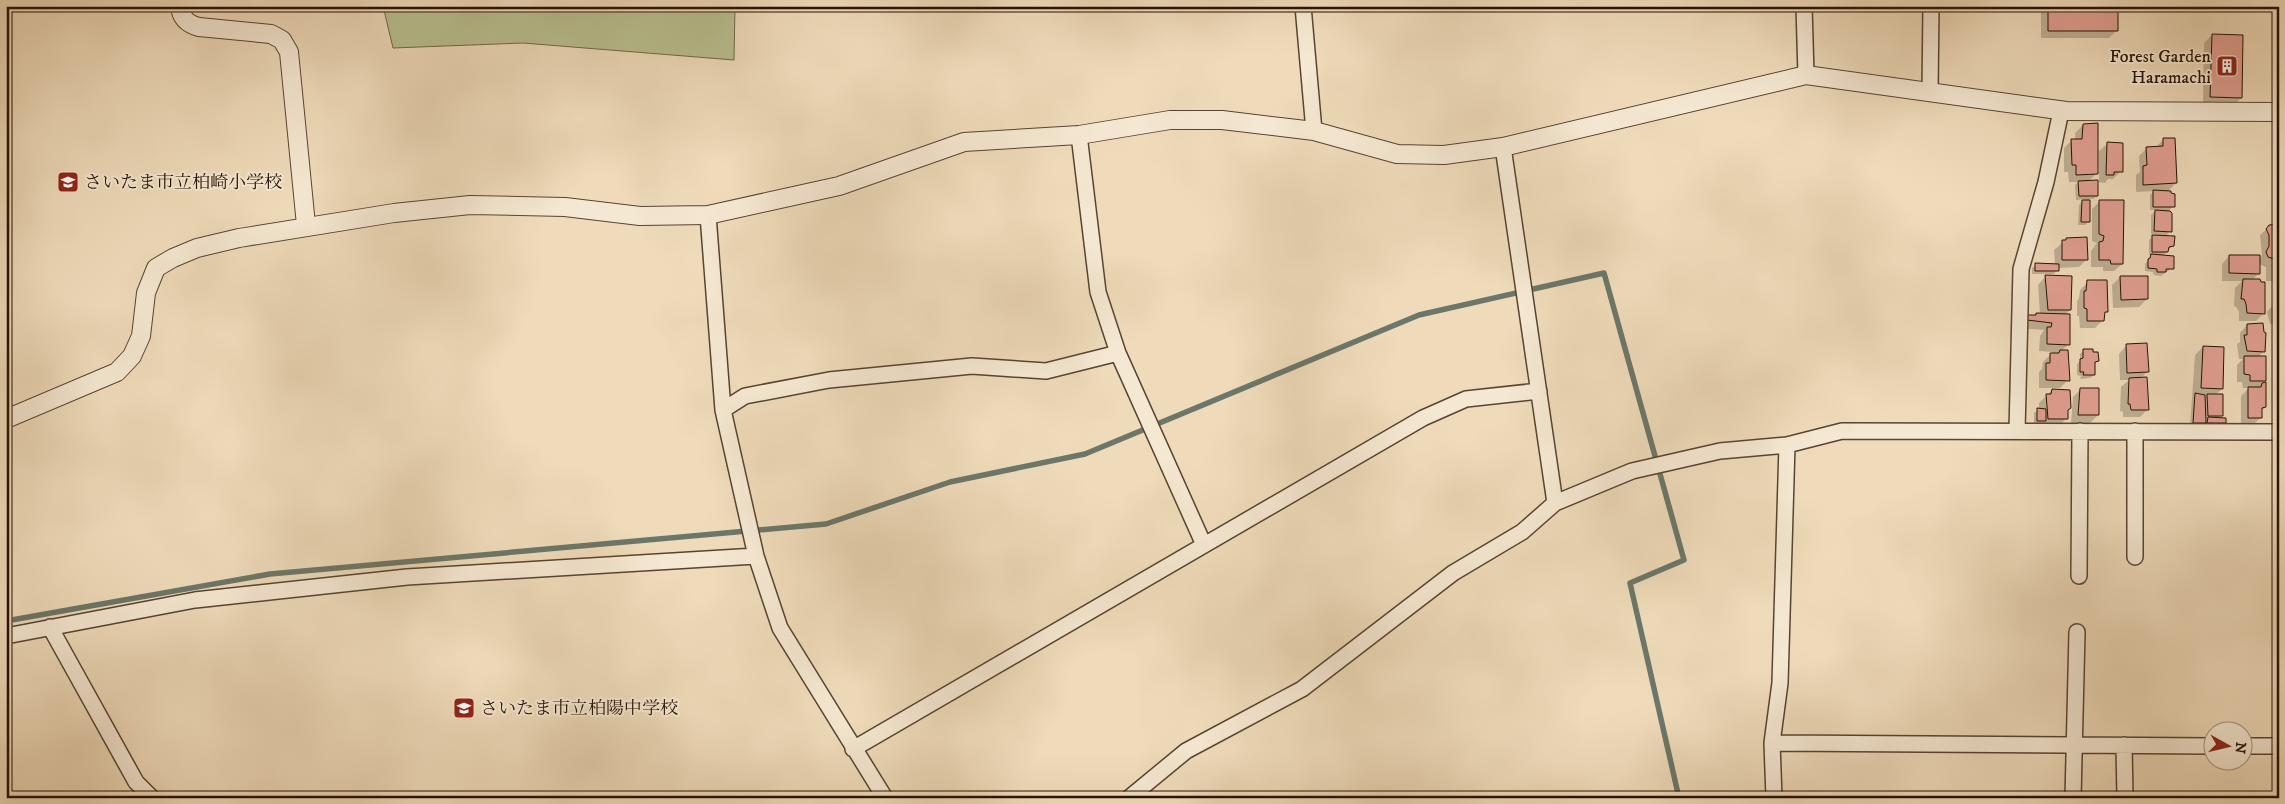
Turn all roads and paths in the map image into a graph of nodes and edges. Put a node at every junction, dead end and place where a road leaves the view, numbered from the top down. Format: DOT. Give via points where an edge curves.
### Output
graph roads {
  1 [pos="180,6"];
  2 [pos="1303,6"];
  3 [pos="1804,6"];
  4 [pos="1931,6"];
  5 [pos="1806,75"];
  6 [pos="1930,91"];
  7 [pos="2062,111"];
  8 [pos="2279,112"];
  9 [pos="1314,131"];
  10 [pos="1079,135"];
  11 [pos="1503,147"];
  12 [pos="708,215"];
  13 [pos="306,226"];
  14 [pos="1118,354"];
  15 [pos="1539,391"];
  16 [pos="723,410"];
  17 [pos="6,419"];
  18 [pos="2017,431"];
  19 [pos="2080,431"];
  20 [pos="2135,431"];
  21 [pos="2279,432"];
  22 [pos="1787,445"];
  23 [pos="1555,503"];
  24 [pos="1204,545"];
  25 [pos="756,556"];
  26 [pos="2136,557"];
  27 [pos="2079,576"];
  28 [pos="50,628"];
  29 [pos="2077,632"];
  30 [pos="6,636"];
  31 [pos="1772,743"];
  32 [pos="2074,745"];
  33 [pos="2124,745"];
  34 [pos="2202,746"];
  35 [pos="2252,746"];
  36 [pos="2279,746"];
  37 [pos="853,749"];
  38 [pos="152,798"];
  39 [pos="884,798"];
  40 [pos="1129,798"];
  41 [pos="1774,798"];
  42 [pos="2073,798"];
  43 [pos="2125,798"];
  1 -- 13 [label="street" via="180,14 188,24 271,34 282,40 289,52"];
  2 -- 9 [label="street"];
  3 -- 5 [label="street"];
  4 -- 6 [label="street"];
  5 -- 6 [label="street"];
  5 -- 11 [label="street"];
  6 -- 7 [label="street"];
  7 -- 8 [label="street"];
  7 -- 18 [label="street" via="2021,269"];
  9 -- 10 [label="street" via="1222,120 1170,120"];
  9 -- 11 [label="street" via="1397,154 1444,155"];
  10 -- 12 [label="street" via="964,142 839,186"];
  10 -- 14 [label="street" via="1098,292"];
  11 -- 15 [label="street"];
  12 -- 13 [label="street" via="640,216 565,207 470,205"];
  12 -- 16 [label="street"];
  13 -- 17 [label="street" via="197,248 156,268 146,293 141,336 132,356 117,372"];
  14 -- 16 [label="street" via="1046,371 972,366 829,380 745,396"];
  14 -- 24 [label="street"];
  15 -- 23 [label="street"];
  15 -- 24 [label="street" via="1466,399 1423,418"];
  16 -- 25 [label="street"];
  18 -- 19 [label="street"];
  18 -- 22 [label="street" via="1842,431"];
  19 -- 20 [label="street"];
  19 -- 27 [label="street"];
  20 -- 21 [label="street"];
  20 -- 26 [label="street"];
  22 -- 23 [label="street" via="1720,451 1632,471"];
  22 -- 31 [label="street" via="1780,683"];
  23 -- 40 [label="street" via="1522,532 1453,573 1302,689 1186,750"];
  24 -- 37 [label="street"];
  25 -- 28 [label="street" via="407,577 195,600"];
  25 -- 37 [label="street" via="780,628"];
  28 -- 30 [label="street"];
  28 -- 38 [label="street" via="136,782"];
  29 -- 32 [label="street"];
  31 -- 32 [label="street"];
  31 -- 41 [label="street"];
  32 -- 33 [label="street"];
  32 -- 42 [label="street"];
  33 -- 34 [label="street"];
  33 -- 43 [label="street"];
  35 -- 36 [label="street"];
  37 -- 39 [label="street"];
}
